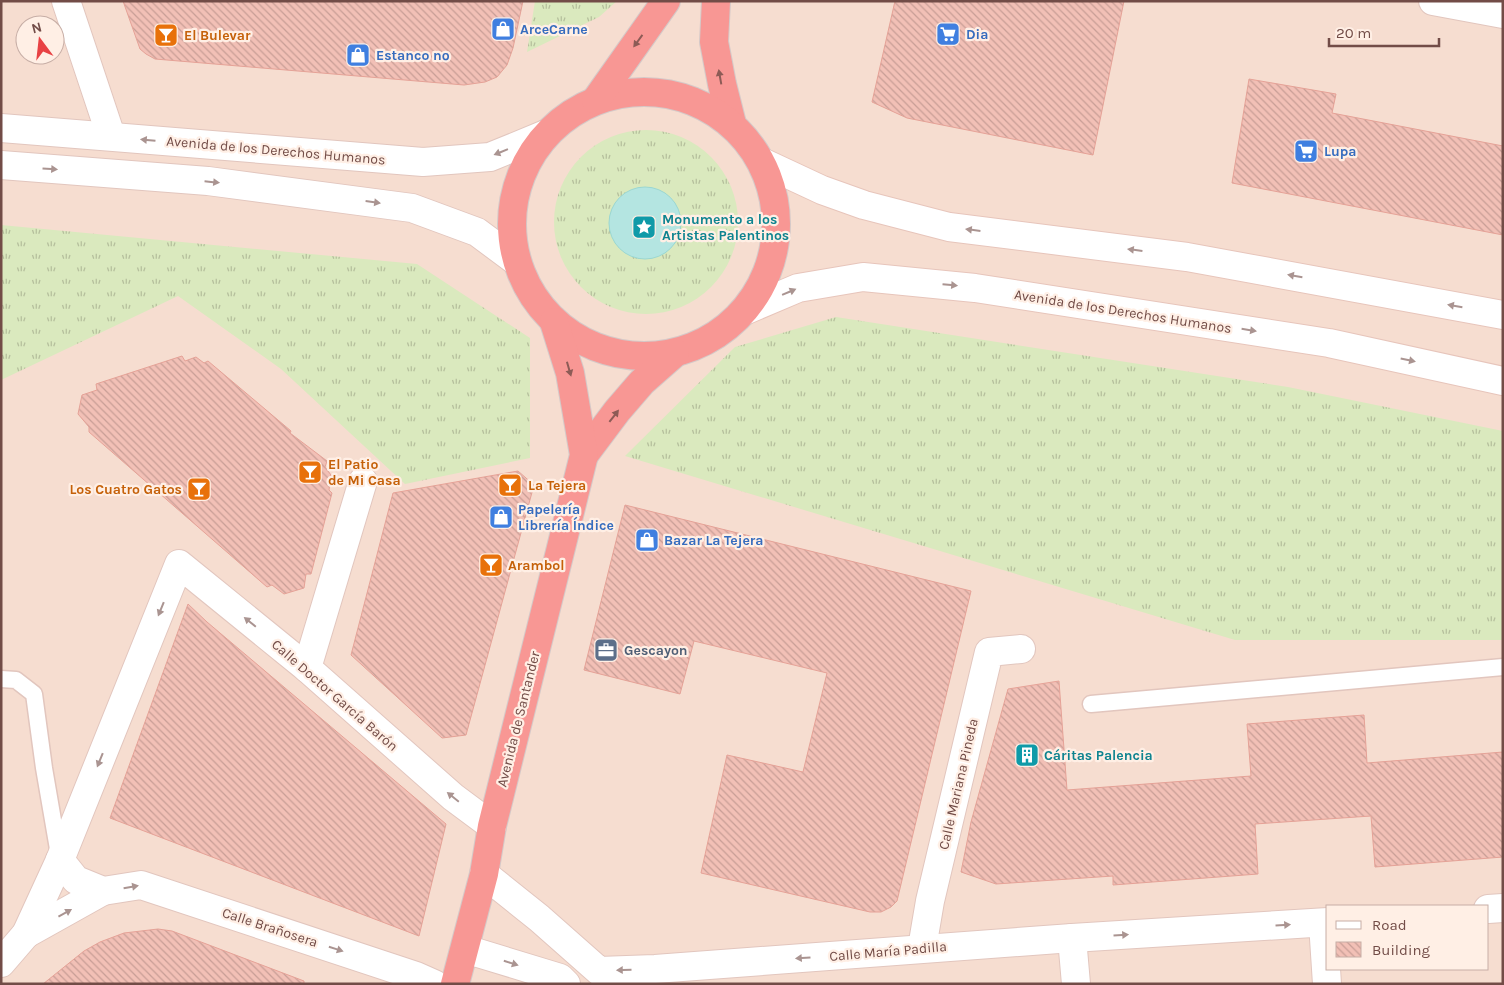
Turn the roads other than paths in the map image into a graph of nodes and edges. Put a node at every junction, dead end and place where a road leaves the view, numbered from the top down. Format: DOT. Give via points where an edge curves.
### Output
graph roads {
  1 [pos="66,1"];
  2 [pos="666,1"];
  3 [pos="716,1"];
  4 [pos="1433,1"];
  5 [pos="1503,14"];
  6 [pos="596,100"];
  7 [pos="732,124"];
  8 [pos="1,128"];
  9 [pos="546,134"];
  10 [pos="110,136"];
  11 [pos="762,162"];
  12 [pos="1,165"];
  13 [pos="516,261"];
  14 [pos="744,311"];
  15 [pos="1503,314"];
  16 [pos="554,322"];
  17 [pos="674,353"];
  18 [pos="1503,381"];
  19 [pos="584,455"];
  20 [pos="363,481"];
  21 [pos="1021,649"];
  22 [pos="307,668"];
  23 [pos="1503,668"];
  24 [pos="1,680"];
  25 [pos="1091,704"];
  26 [pos="492,826"];
  27 [pos="60,860"];
  28 [pos="484,874"];
  29 [pos="103,892"];
  30 [pos="1503,908"];
  31 [pos="1489,909"];
  32 [pos="1325,923"];
  33 [pos="26,934"];
  34 [pos="1072,938"];
  35 [pos="922,948"];
  36 [pos="465,949"];
  37 [pos="1326,954"];
  38 [pos="1,964"];
  39 [pos="1327,970"];
  40 [pos="652,976"];
  41 [pos="434,984"];
  42 [pos="455,984"];
  43 [pos="566,984"];
  44 [pos="1076,984"];
  45 [pos="1327,984"];
  1 -- 10 [label="street"];
  2 -- 6 [label="highway, one-way"];
  7 -- 3 [label="highway, one-way" via="714,42"];
  4 -- 5 [label="street"];
  6 -- 7 [label="highway" via="631,92 667,93 701,104"];
  6 -- 9 [label="highway" via="569,115"];
  7 -- 11 [label="highway"];
  8 -- 10 [label="street, Avenida de los Derechos Humanos"];
  9 -- 10 [label="street, Avenida de los Derechos Humanos, one-way" via="490,157 422,162"];
  9 -- 13 [label="highway" via="526,162 514,194 511,227"];
  11 -- 14 [label="highway" via="775,199 776,239 766,278"];
  15 -- 11 [label="street, one-way" via="1187,257 949,227 864,205"];
  12 -- 13 [label="street, one-way" via="208,181 412,208 478,232"];
  13 -- 16 [label="highway" via="531,294"];
  14 -- 17 [label="highway" via="724,330 701,344"];
  14 -- 18 [label="street, Avenida de los Derechos Humanos, one-way" via="798,288 863,277 975,288 1329,343"];
  16 -- 17 [label="highway" via="581,341 611,352 642,356"];
  16 -- 19 [label="highway, one-way" via="570,373"];
  19 -- 17 [label="highway, one-way" via="642,382"];
  19 -- 26 [label="highway, Avenida de Santander"];
  20 -- 22 [label="street"];
  21 -- 35 [label="street, Calle Mariana Pineda" via="989,652 930,901"];
  26 -- 22 [label="street, Calle Doctor García Barón, one-way" via="453,797"];
  22 -- 27 [label="street, Calle Doctor García Barón, one-way" via="179,564"];
  23 -- 25 [label="lane"];
  24 -- 27 [label="lane" via="16,680 34,694"];
  26 -- 28 [label="highway, Avenida de Santander"];
  27 -- 29 [label="street" via="76,880"];
  27 -- 33 [label="street"];
  28 -- 36 [label="highway, Avenida de Santander"];
  40 -- 28 [label="street, Calle María Padilla, one-way" via="599,970"];
  33 -- 29 [label="street, Calle Brañosera, one-way"];
  29 -- 41 [label="street, Calle Brañosera, one-way" via="141,885"];
  30 -- 31 [label="street"];
  34 -- 32 [label="street, Calle María Padilla, one-way"];
  32 -- 37 [label="street"];
  33 -- 38 [label="street"];
  34 -- 35 [label="street, Calle María Padilla"];
  34 -- 44 [label="street"];
  35 -- 40 [label="street, Calle María Padilla, one-way"];
  36 -- 42 [label="highway, Avenida de Santander"];
  36 -- 43 [label="street, one-way" via="560,978"];
  39 -- 45 [label="street"];
}
